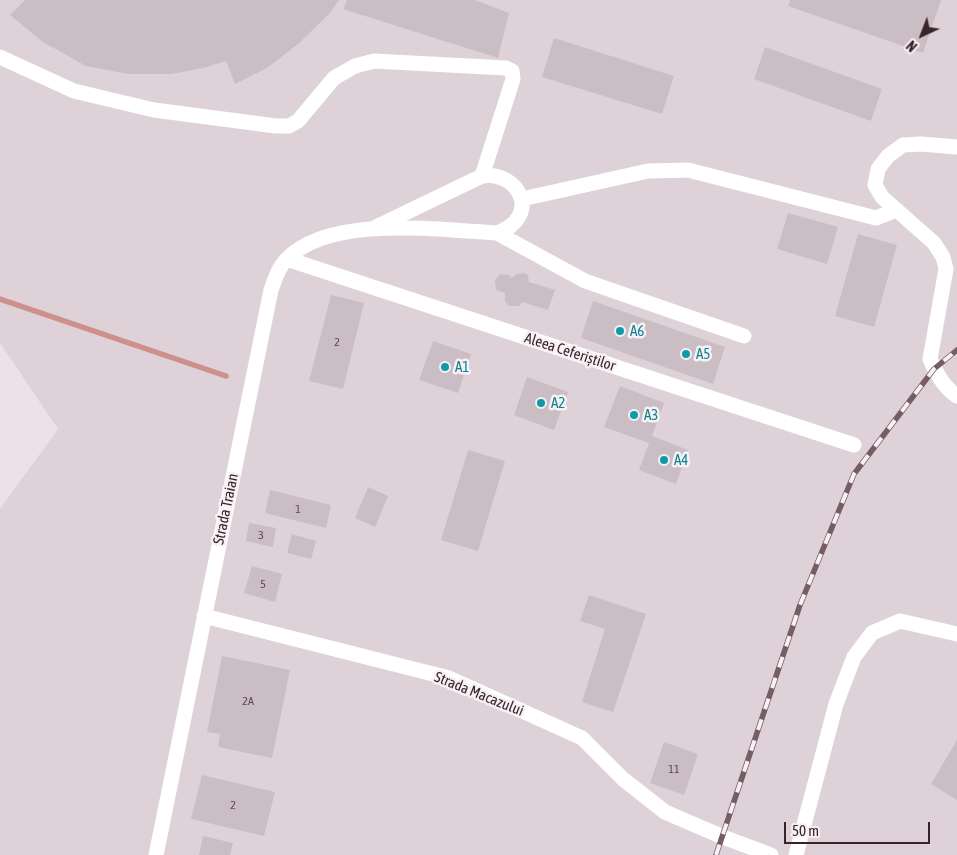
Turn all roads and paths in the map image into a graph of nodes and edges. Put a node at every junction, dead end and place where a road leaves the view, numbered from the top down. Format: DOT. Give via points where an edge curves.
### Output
graph roads {
  1 [pos="0,57"];
  2 [pos="957,147"];
  3 [pos="482,176"];
  4 [pos="522,198"];
  5 [pos="896,210"];
  6 [pos="374,228"];
  7 [pos="497,233"];
  8 [pos="287,259"];
  9 [pos="744,336"];
  10 [pos="957,396"];
  11 [pos="854,445"];
  12 [pos="204,616"];
  13 [pos="957,634"];
  14 [pos="156,855"];
  15 [pos="771,855"];
  16 [pos="796,855"];
  1 -- 3 [label="street" via="74,91 154,110 276,126 289,126 298,121 334,78 355,66 374,61 506,68 512,71 513,78"];
  2 -- 5 [label="street" via="903,145 888,156 878,169 875,185"];
  3 -- 4 [label="street" via="495,176 505,181"];
  3 -- 6 [label="street, Strada Traian"];
  4 -- 5 [label="street" via="648,171 688,170 876,218"];
  4 -- 7 [label="street" via="518,220"];
  5 -- 10 [label="street" via="934,243 946,269 930,359 945,386"];
  6 -- 7 [label="street, Strada Traian"];
  6 -- 8 [label="street, Strada Traian" via="317,240"];
  7 -- 9 [label="street" via="585,281"];
  8 -- 11 [label="street, Aleea Ceferiștilor"];
  8 -- 12 [label="street, Strada Traian" via="271,290"];
  12 -- 14 [label="street, Strada Traian"];
  12 -- 15 [label="street, Strada Macazului" via="449,678 582,738 623,779 665,812"];
  13 -- 16 [label="street" via="900,620 872,634 854,657 836,704"];
}
